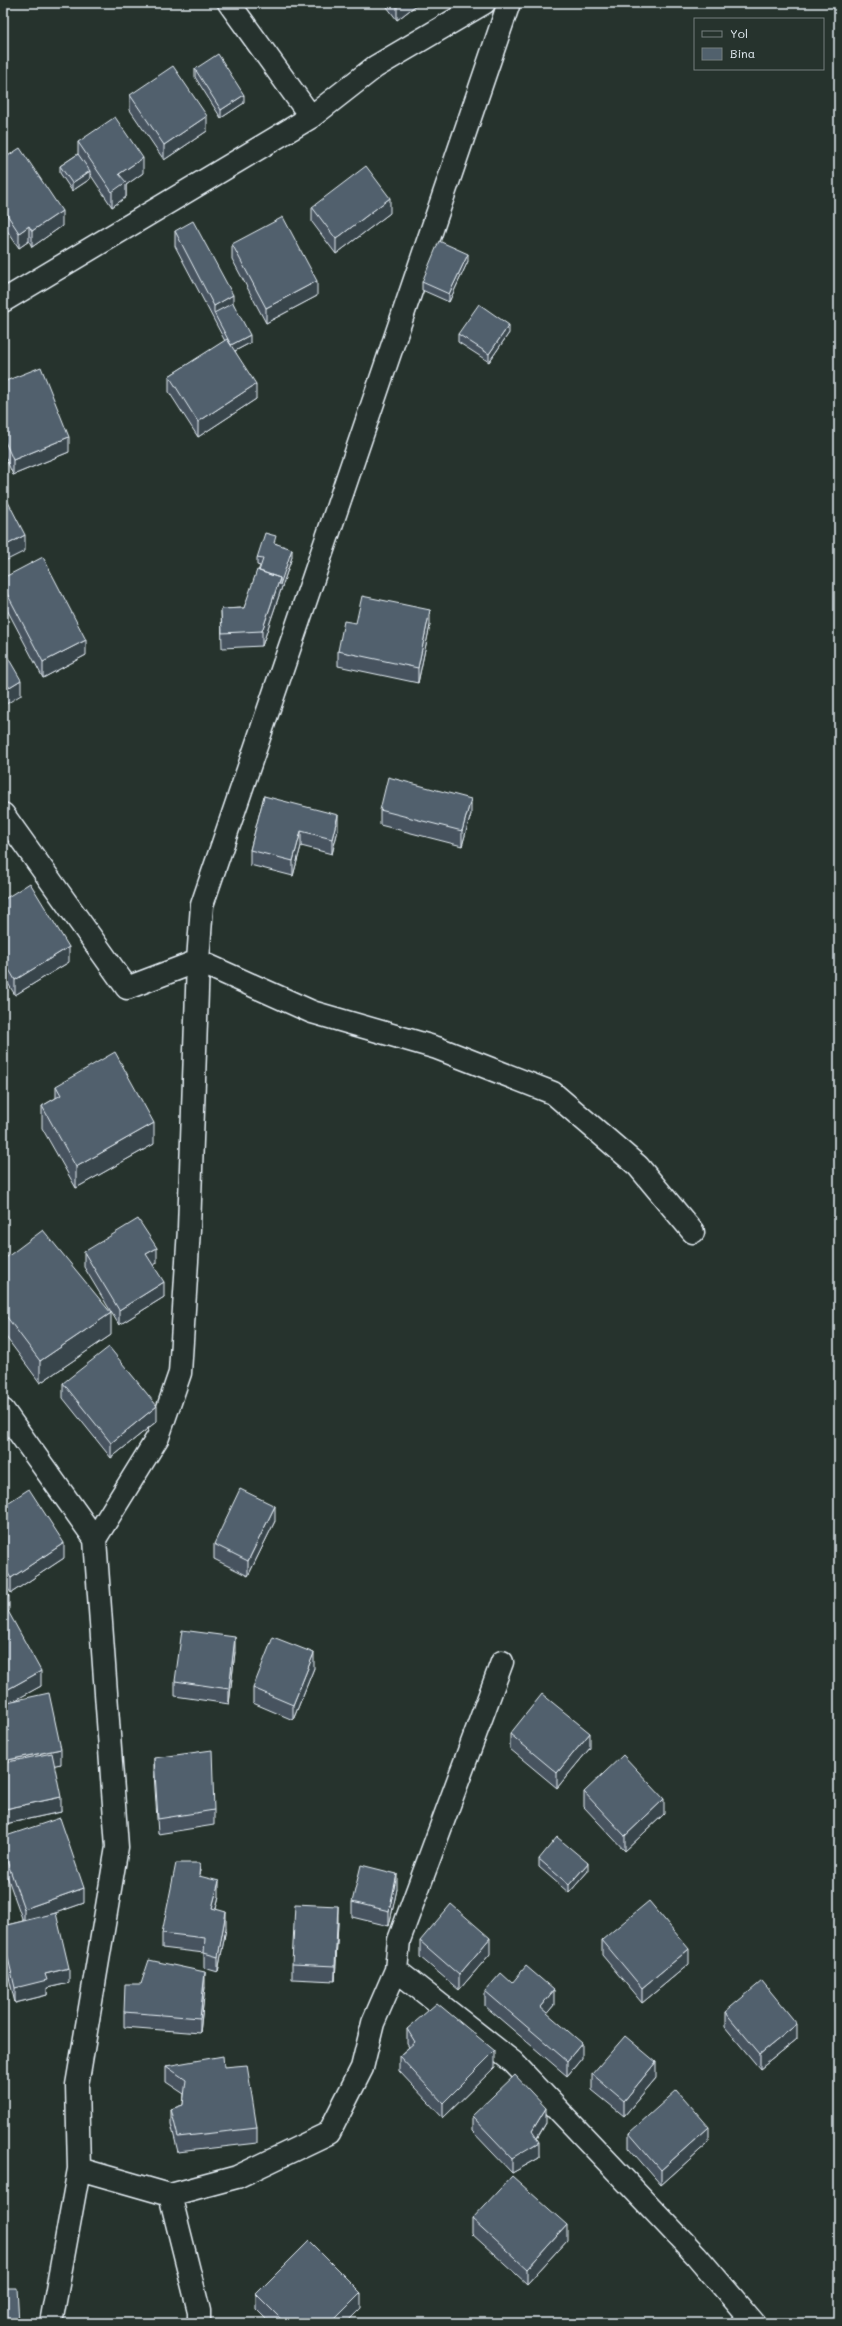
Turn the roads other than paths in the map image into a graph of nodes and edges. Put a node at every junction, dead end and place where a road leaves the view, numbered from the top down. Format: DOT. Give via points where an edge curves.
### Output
graph roads {
  1 [pos="229,3"];
  2 [pos="484,3"];
  3 [pos="509,3"];
  4 [pos="311,117"];
  5 [pos="3,301"];
  6 [pos="3,814"];
  7 [pos="198,961"];
  8 [pos="693,1232"];
  9 [pos="3,1410"];
  10 [pos="96,1539"];
  11 [pos="502,1662"];
  12 [pos="396,1970"];
  13 [pos="79,2169"];
  14 [pos="170,2195"];
  15 [pos="204,2319"];
  16 [pos="51,2323"];
  17 [pos="754,2323"];
  1 -- 4 [label="street"];
  2 -- 4 [label="street" via="375,67"];
  3 -- 7 [label="street" via="202,905"];
  4 -- 5 [label="street"];
  6 -- 7 [label="street" via="127,988"];
  7 -- 8 [label="street" via="312,1012 437,1048 553,1093 638,1166"];
  7 -- 10 [label="street" via="189,1229 180,1373 158,1437"];
  9 -- 10 [label="street"];
  10 -- 13 [label="street" via="117,1847 77,2085"];
  11 -- 12 [label="street" via="399,1940"];
  12 -- 14 [label="street" via="373,2023 362,2068 329,2133 237,2177"];
  12 -- 17 [label="street" via="513,2062 696,2255"];
  13 -- 14 [label="street"];
  13 -- 16 [label="street"];
  14 -- 15 [label="street"];
}
